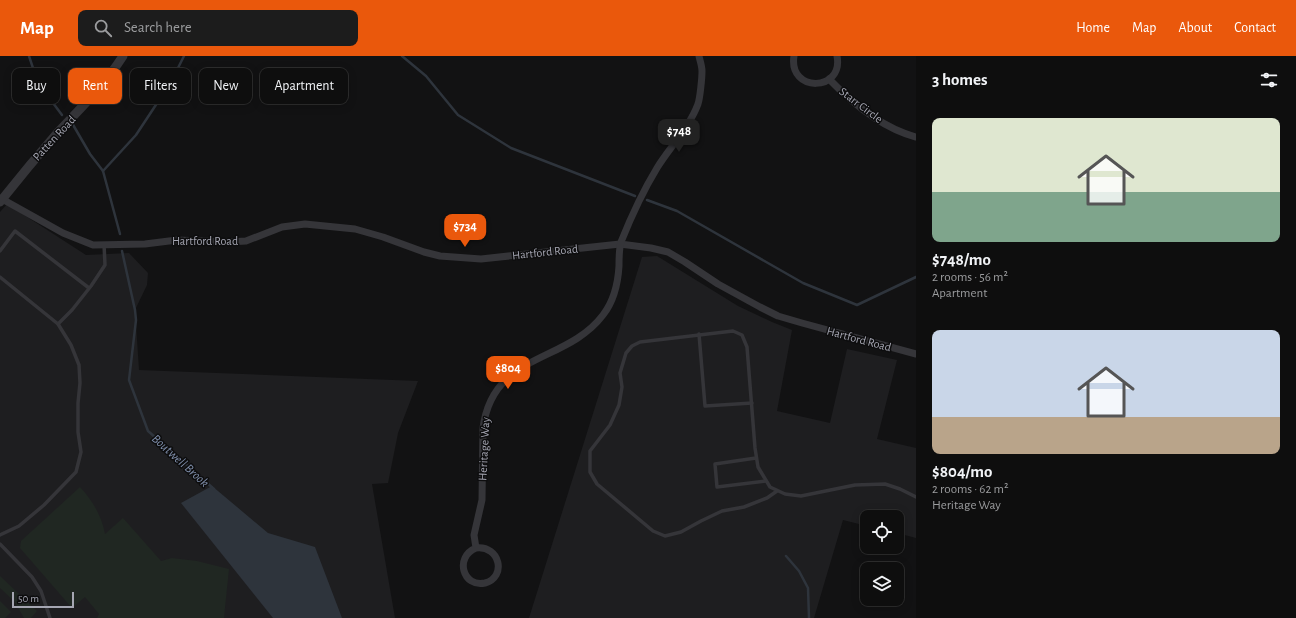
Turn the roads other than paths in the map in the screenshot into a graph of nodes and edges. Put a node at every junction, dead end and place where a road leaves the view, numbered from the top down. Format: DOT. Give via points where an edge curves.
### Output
graph roads {
  1 [pos="123,56"];
  2 [pos="699,56"];
  3 [pos="794,56"];
  4 [pos="838,56"];
  5 [pos="830,79"];
  6 [pos="916,137"];
  7 [pos="1,200"];
  8 [pos="104,244"];
  9 [pos="620,244"];
  10 [pos="0,251"];
  11 [pos="0,277"];
  12 [pos="89,288"];
  13 [pos="58,324"];
  14 [pos="699,334"];
  15 [pos="916,354"];
  16 [pos="752,403"];
  17 [pos="756,458"];
  18 [pos="766,481"];
  19 [pos="777,491"];
  20 [pos="916,497"];
  21 [pos="0,535"];
  22 [pos="0,544"];
  23 [pos="476,548"];
  24 [pos="50,618"];
  1 -- 7 [label="street, Patten Road" via="101,86"];
  2 -- 9 [label="street, Heritage Way" via="702,70 698,103 684,130 646,187"];
  3 -- 5 [label="street, Starr Circle" via="794,69 803,80 816,84"];
  4 -- 5 [label="street, Starr Circle" via="836,72"];
  5 -- 6 [label="street, Starr Circle" via="848,98 871,115 901,132"];
  7 -- 8 [label="street, Hartford Road" via="80,241 93,245"];
  8 -- 9 [label="street, Hartford Road" via="145,244 177,240 240,242 282,226 305,224 355,229 440,256 481,259"];
  8 -- 12 [label="lane" via="105,265"];
  9 -- 15 [label="street, Hartford Road" via="668,252 718,284 778,316"];
  9 -- 23 [label="street, Heritage Way" via="616,285 609,305 597,323 581,335 516,371 502,382 489,402 483,428 482,500 474,534"];
  10 -- 12 [label="lane" via="15,232"];
  11 -- 13 [label="lane"];
  12 -- 13 [label="lane"];
  13 -- 21 [label="lane" via="79,365 78,432 81,452 76,472 19,526"];
  14 -- 16 [label="lane" via="733,331 742,335 747,347"];
  14 -- 16 [label="lane" via="705,406"];
  14 -- 19 [label="lane" via="640,342 626,353 620,373 622,387 619,405 610,425 590,451 590,472 597,484 653,531 665,536 680,532 722,511 744,507 767,498"];
  16 -- 17 [label="lane"];
  17 -- 18 [label="lane"];
  17 -- 18 [label="lane" via="715,464 717,487"];
  18 -- 19 [label="lane"];
  19 -- 20 [label="lane" via="801,496 854,485 885,484"];
  22 -- 24 [label="lane" via="35,582 41,591"];
  23 -- 23 [label="street" via="491,551 498,564 493,578 482,583 468,578 463,568 467,554"];
}
